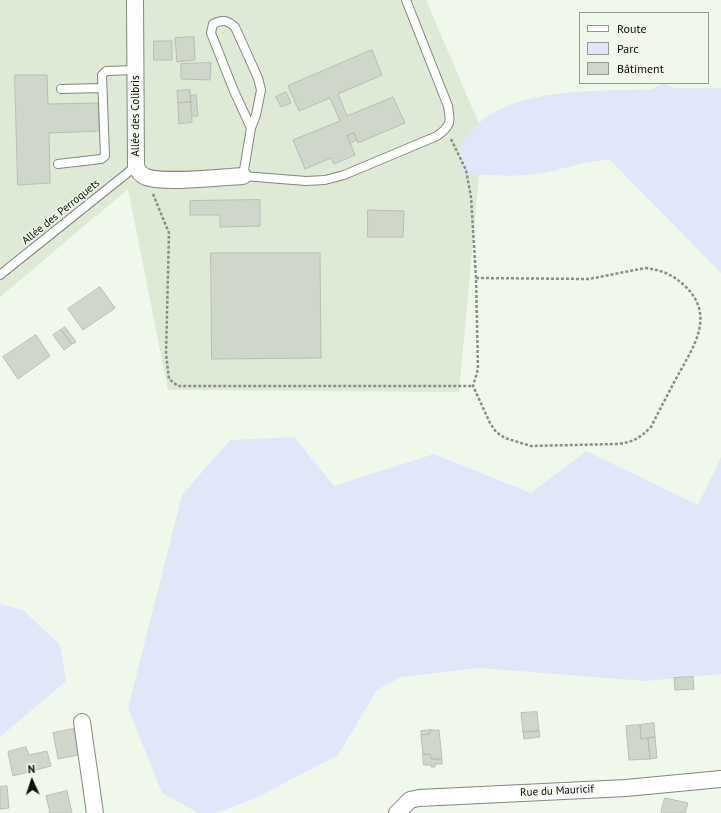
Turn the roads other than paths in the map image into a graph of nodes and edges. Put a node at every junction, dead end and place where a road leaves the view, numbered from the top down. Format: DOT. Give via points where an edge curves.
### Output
graph roads {
  1 [pos="136,0"];
  2 [pos="406,0"];
  3 [pos="136,70"];
  4 [pos="102,88"];
  5 [pos="61,89"];
  6 [pos="251,128"];
  7 [pos="58,164"];
  8 [pos="141,171"];
  9 [pos="244,176"];
  10 [pos="0,275"];
  11 [pos="82,722"];
  12 [pos="721,779"];
  13 [pos="95,813"];
  14 [pos="397,813"];
  1 -- 3 [label="street, Allée des Colibris"];
  2 -- 9 [label="lane" via="448,106 450,121 447,130 344,175 325,180"];
  3 -- 4 [label="lane" via="103,72"];
  3 -- 8 [label="street, Allée des Colibris"];
  4 -- 5 [label="lane"];
  4 -- 7 [label="lane" via="105,156 102,159"];
  6 -- 6 [label="lane" via="261,90 258,78 235,27 228,21 219,20 213,24 211,33"];
  6 -- 9 [label="lane"];
  8 -- 9 [label="street" via="170,180"];
  8 -- 10 [label="lane, Allée des Perroquets"];
  11 -- 13 [label="street"];
  12 -- 14 [label="street, Rue du Mauricif" via="626,788 419,798 410,800"];
}
